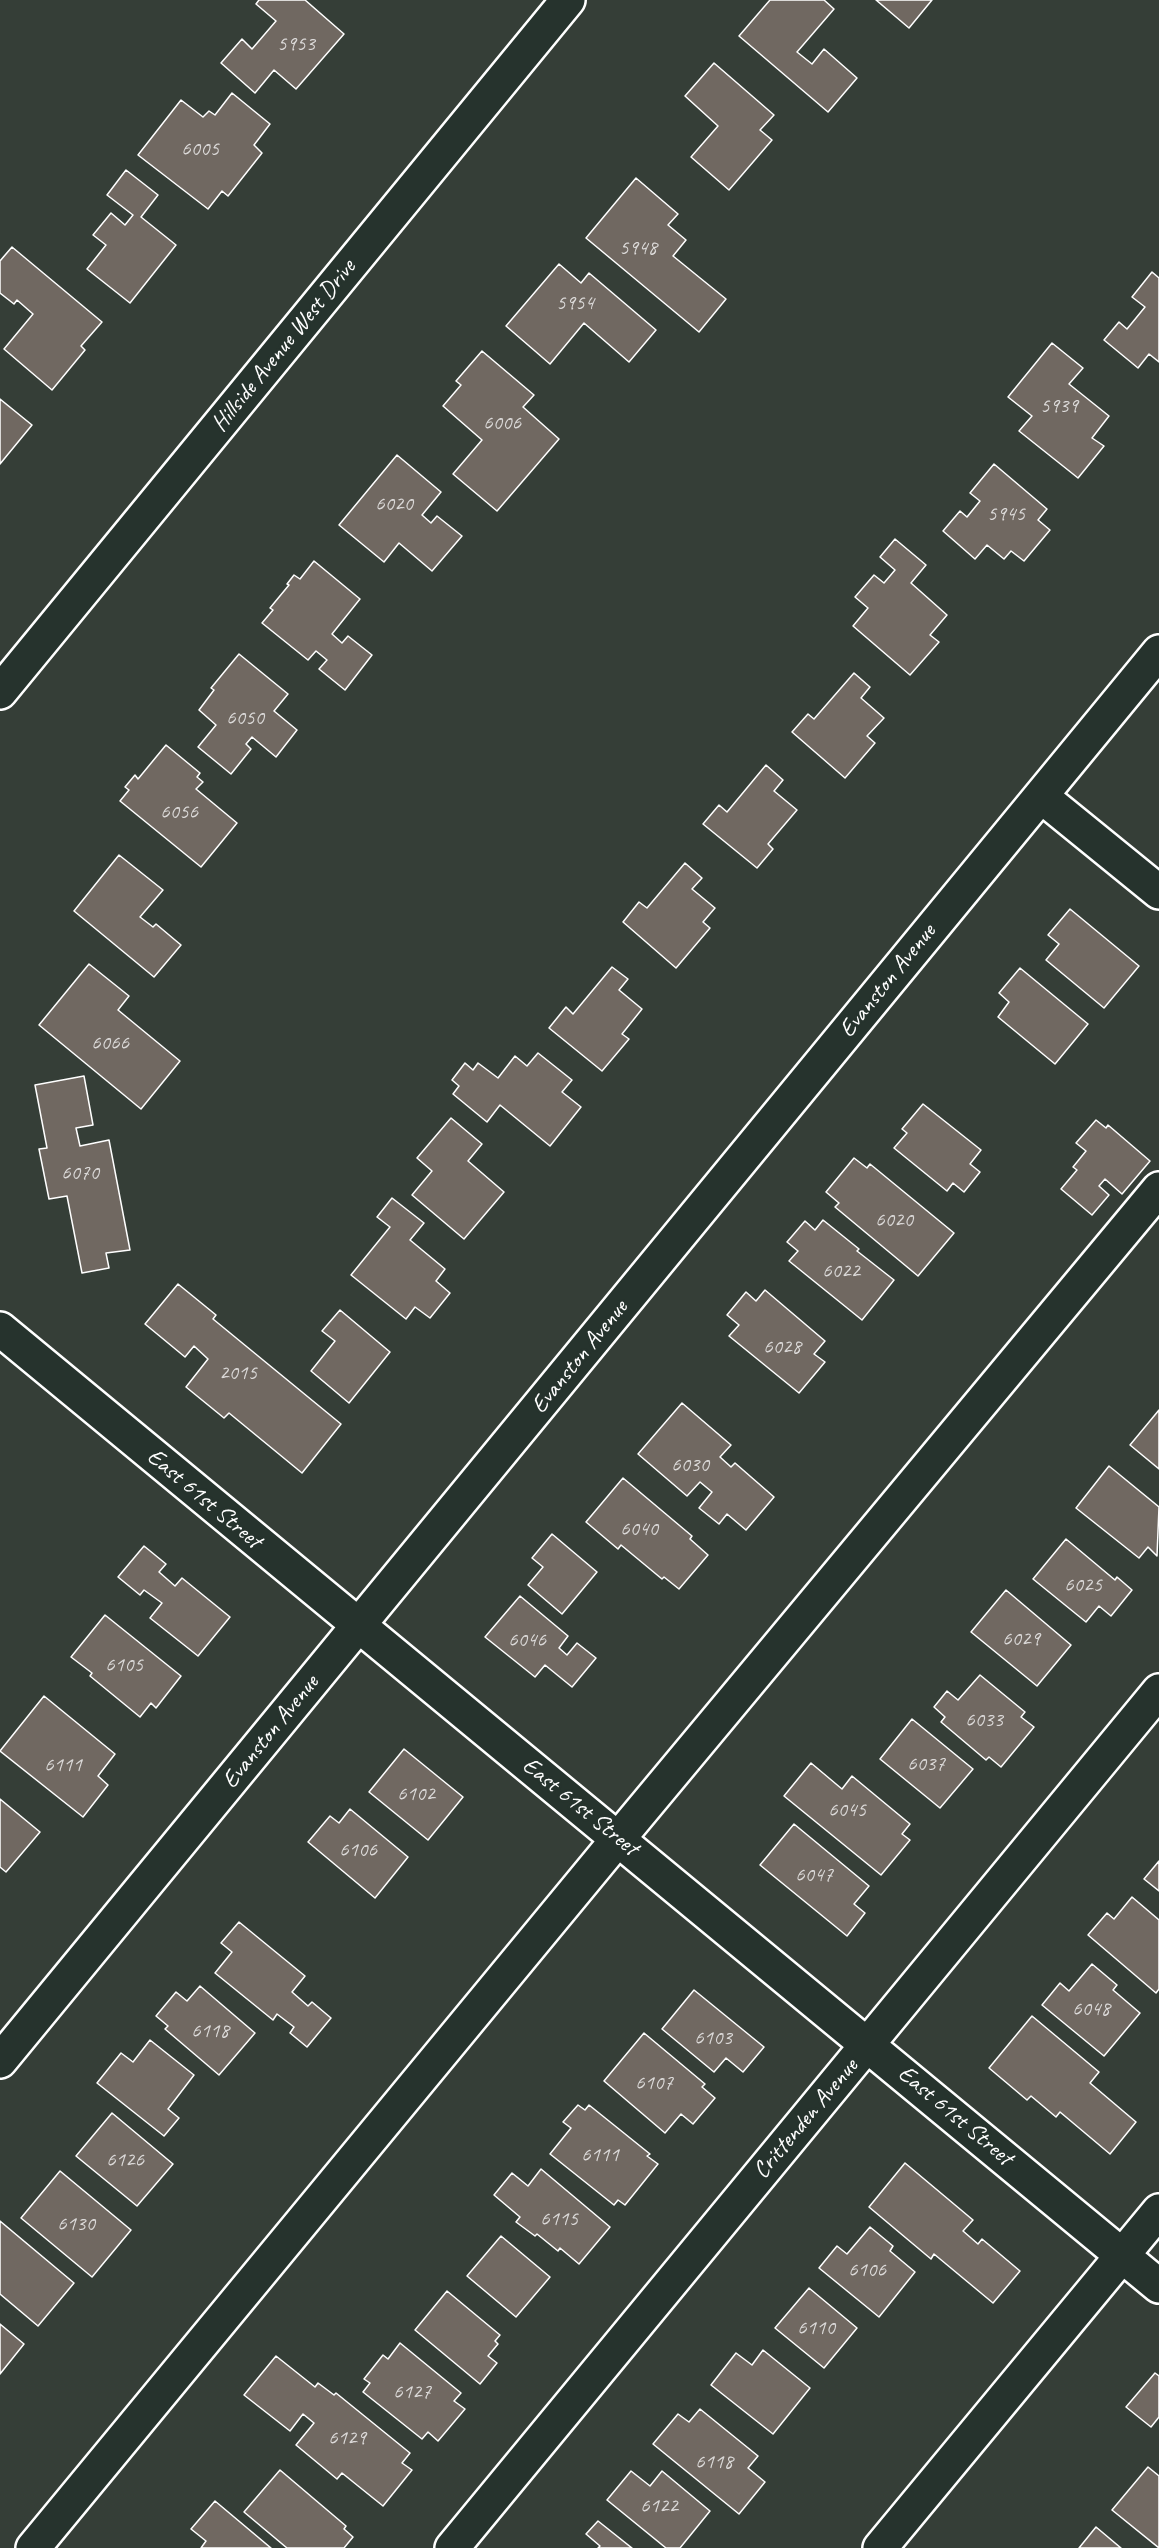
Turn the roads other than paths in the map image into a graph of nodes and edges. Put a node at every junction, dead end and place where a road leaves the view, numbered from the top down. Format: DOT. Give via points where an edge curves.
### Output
graph roads {
  1 [pos="568,0"];
  2 [pos="1159,652"];
  3 [pos="0,692"];
  4 [pos="1041,796"];
  5 [pos="1159,892"];
  6 [pos="1159,1189"];
  7 [pos="0,1329"];
  8 [pos="358,1626"];
  9 [pos="1159,1691"];
  10 [pos="618,1839"];
  11 [pos="868,2044"];
  12 [pos="0,2061"];
  13 [pos="1159,2211"];
  14 [pos="1122,2255"];
  15 [pos="1159,2286"];
  16 [pos="33,2548"];
  17 [pos="452,2548"];
  18 [pos="879,2548"];
  1 -- 3 [label="street, Hillside Avenue West Drive"];
  2 -- 4 [label="street, Evanston Avenue"];
  4 -- 5 [label="street"];
  4 -- 8 [label="street, Evanston Avenue"];
  6 -- 10 [label="street"];
  7 -- 8 [label="street, East 61st Street"];
  8 -- 10 [label="street, East 61st Street"];
  8 -- 12 [label="street, Evanston Avenue"];
  9 -- 11 [label="street, Crittenden Avenue"];
  10 -- 11 [label="street, East 61st Street"];
  10 -- 16 [label="street"];
  11 -- 14 [label="street, East 61st Street"];
  11 -- 17 [label="street, Crittenden Avenue"];
  13 -- 14 [label="street"];
  14 -- 15 [label="street, East 61st Street"];
  14 -- 18 [label="street"];
}
